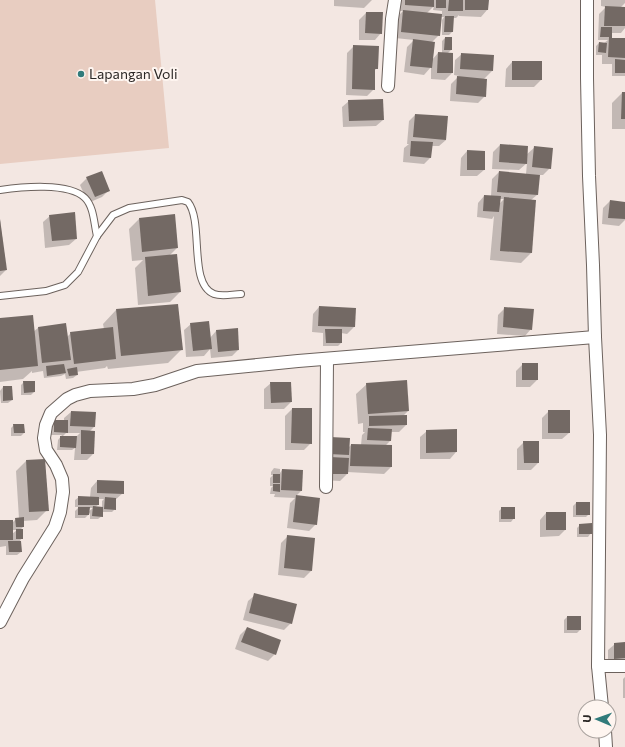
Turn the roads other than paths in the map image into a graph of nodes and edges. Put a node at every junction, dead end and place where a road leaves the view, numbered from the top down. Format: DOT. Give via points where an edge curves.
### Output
graph roads {
  1 [pos="395,0"];
  2 [pos="587,0"];
  3 [pos="388,86"];
  4 [pos="0,190"];
  5 [pos="97,236"];
  6 [pos="241,294"];
  7 [pos="0,296"];
  8 [pos="594,337"];
  9 [pos="328,360"];
  10 [pos="326,487"];
  11 [pos="0,622"];
  12 [pos="598,666"];
  13 [pos="625,666"];
  14 [pos="601,699"];
  1 -- 3 [label="street"];
  2 -- 8 [label="street"];
  4 -- 5 [label="lane" via="24,187 63,188 76,192 85,198 90,206"];
  5 -- 6 [label="lane" via="113,216 129,208 182,200 188,202 194,212 201,280 204,286 214,294"];
  5 -- 7 [label="lane" via="78,272 65,285 46,292"];
  8 -- 9 [label="street"];
  8 -- 12 [label="street" via="600,436"];
  9 -- 10 [label="street"];
  9 -- 11 [label="street" via="197,371 155,385 90,392 67,399 51,413 44,438 46,450 62,479 60,512 55,527 23,578"];
  12 -- 13 [label="street"];
  12 -- 14 [label="street"];
}
